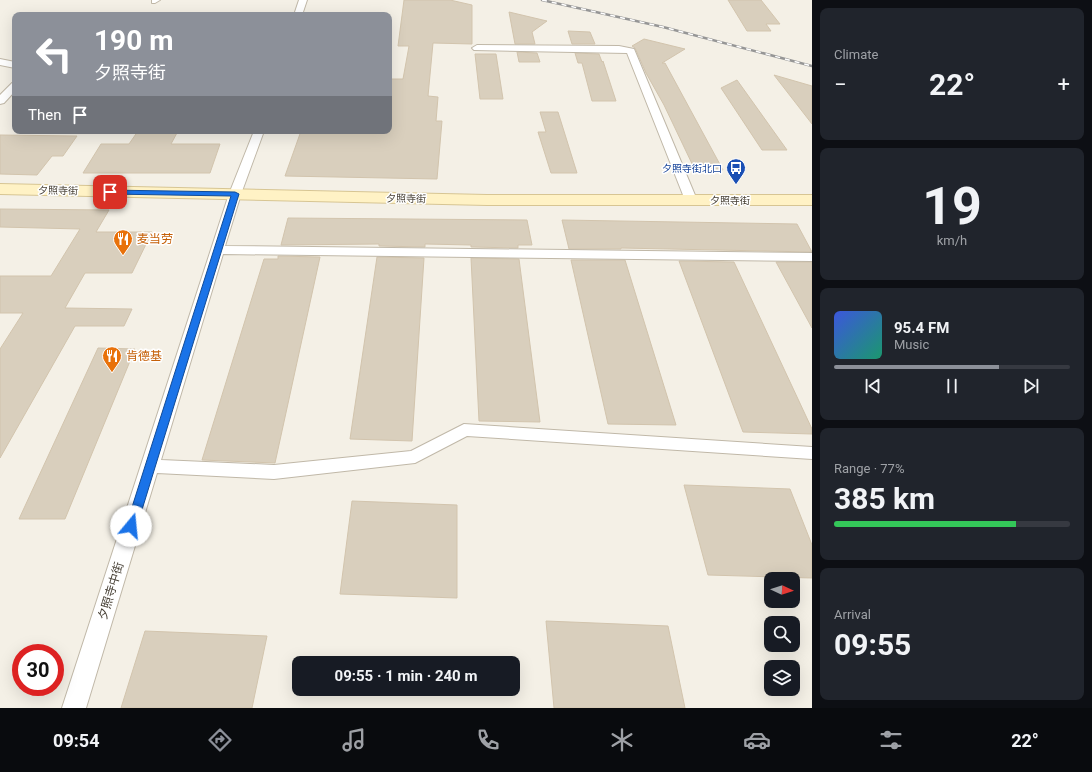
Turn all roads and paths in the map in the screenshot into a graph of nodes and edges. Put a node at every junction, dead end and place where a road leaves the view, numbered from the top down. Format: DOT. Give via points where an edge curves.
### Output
graph roads {
  1 [pos="303,0"];
  2 [pos="299,12"];
  3 [pos="477,48"];
  4 [pos="0,62"];
  5 [pos="12,64"];
  6 [pos="12,88"];
  7 [pos="0,101"];
  8 [pos="258,134"];
  9 [pos="0,189"];
  10 [pos="235,194"];
  11 [pos="691,200"];
  12 [pos="812,201"];
  13 [pos="218,250"];
  14 [pos="812,257"];
  15 [pos="812,453"];
  16 [pos="150,466"];
  17 [pos="74,708"];
  1 -- 2 [label="street"];
  3 -- 11 [label="street" via="631,51"];
  4 -- 5 [label="street"];
  6 -- 7 [label="street"];
  8 -- 10 [label="street, 夕照寺中街"];
  9 -- 10 [label="street, 夕照寺街"];
  10 -- 11 [label="street, 夕照寺街" via="487,200"];
  10 -- 13 [label="street, 夕照寺中街"];
  11 -- 12 [label="street, 夕照寺街"];
  13 -- 14 [label="street"];
  13 -- 16 [label="street, 夕照寺中街"];
  15 -- 16 [label="street" via="464,430 415,457 274,472"];
  16 -- 17 [label="street, 夕照寺中街"];
}
